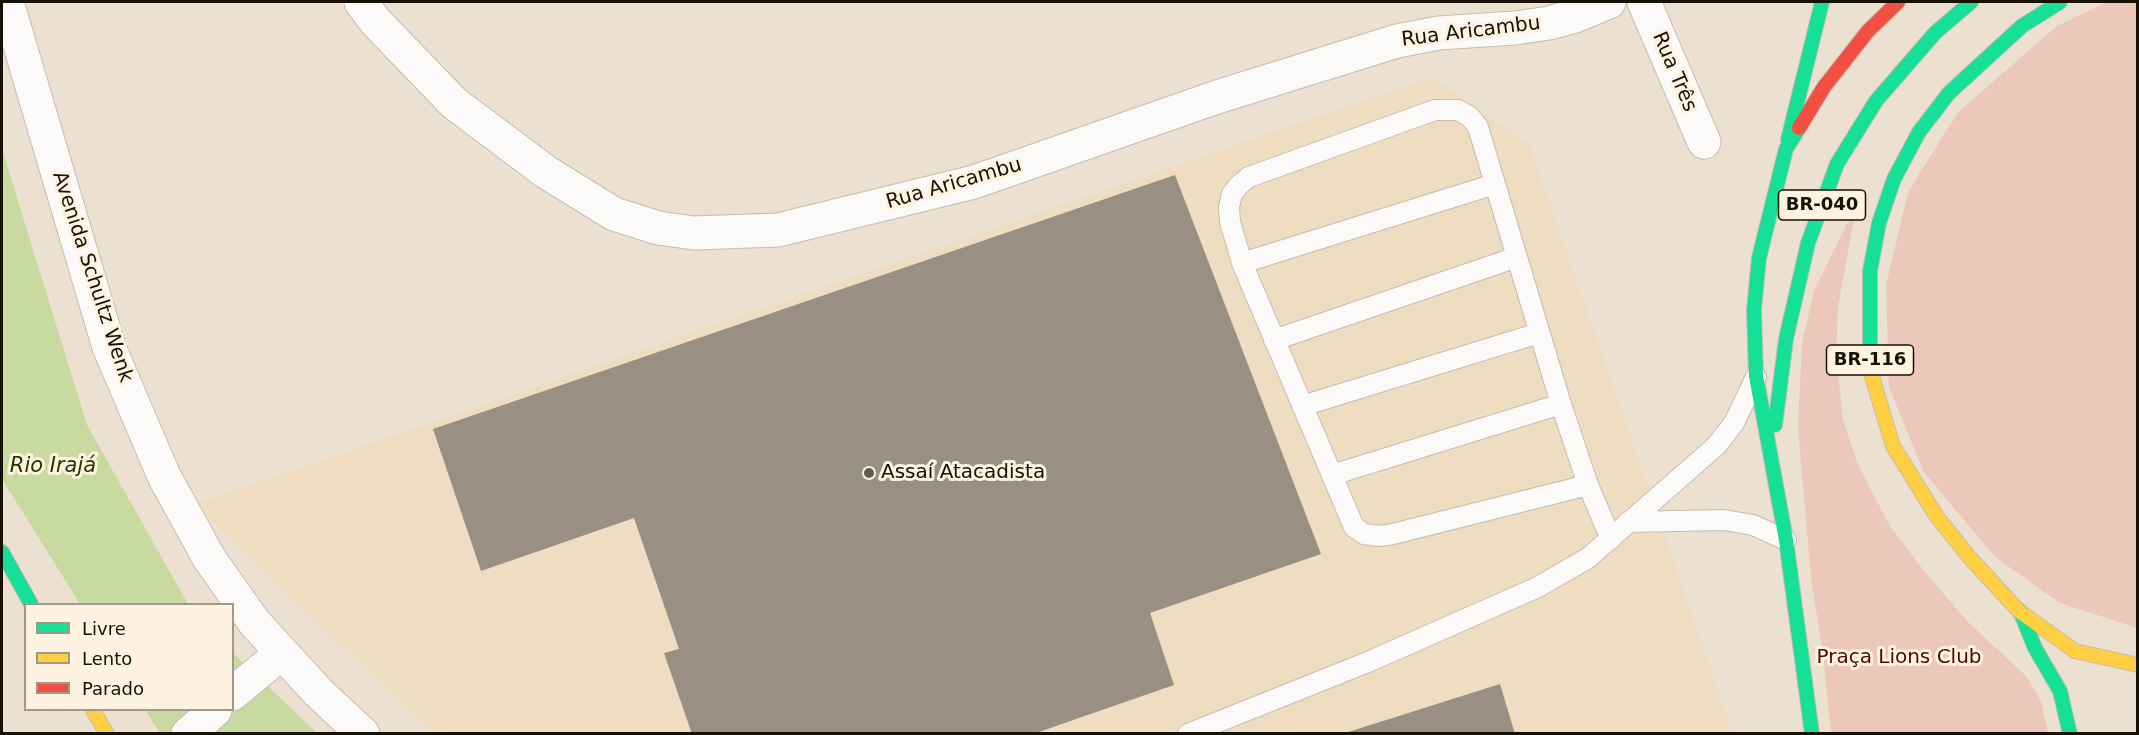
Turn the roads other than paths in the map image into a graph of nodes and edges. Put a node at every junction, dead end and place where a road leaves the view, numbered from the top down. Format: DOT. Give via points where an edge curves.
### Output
graph roads {
  1 [pos="7,2"];
  2 [pos="361,2"];
  3 [pos="1609,2"];
  4 [pos="1644,2"];
  5 [pos="1822,2"];
  6 [pos="1898,2"];
  7 [pos="1971,2"];
  8 [pos="2060,2"];
  9 [pos="1704,142"];
  10 [pos="1786,148"];
  11 [pos="1495,184"];
  12 [pos="1517,257"];
  13 [pos="1242,263"];
  14 [pos="1539,333"];
  15 [pos="1274,340"];
  16 [pos="1756,376"];
  17 [pos="1561,404"];
  18 [pos="1302,406"];
  19 [pos="1772,454"];
  20 [pos="1332,475"];
  21 [pos="1588,485"];
  22 [pos="1629,522"];
  23 [pos="1611,538"];
  24 [pos="1786,540"];
  25 [pos="2,552"];
  26 [pos="30,603"];
  27 [pos="2019,611"];
  28 [pos="270,662"];
  29 [pos="2138,665"];
  30 [pos="234,692"];
  31 [pos="94,711"];
  32 [pos="214,711"];
  33 [pos="107,734"];
  34 [pos="188,734"];
  35 [pos="363,734"];
  36 [pos="1188,734"];
  37 [pos="1812,734"];
  38 [pos="2070,734"];
  1 -- 28 [label="street, Avenida Schultz Wenk" via="109,347 164,476 210,558 254,622"];
  2 -- 3 [label="street, Rua Aricambu" via="454,103 546,172 614,214 658,228 694,233 778,230 974,183 1217,97 1396,41 1438,33 1549,23"];
  4 -- 9 [label="street, Rua Três"];
  5 -- 10 [label="main road"];
  6 -- 10 [label="main road" via="1868,31 1824,87"];
  7 -- 19 [label="main road, BR-040" via="1935,33 1876,101 1837,164 1808,243 1786,339"];
  8 -- 27 [label="main road, BR-116" via="2022,26 1949,93 1919,132 1894,179 1870,271 1870,370 1893,446 1937,517"];
  10 -- 16 [label="main road" via="1759,258 1754,310"];
  11 -- 12 [label="lane"];
  11 -- 13 [label="lane"];
  11 -- 13 [label="lane" via="1478,127 1470,117 1458,110 1435,110 1249,177 1232,194 1229,207"];
  12 -- 14 [label="lane"];
  12 -- 15 [label="lane"];
  13 -- 15 [label="lane"];
  14 -- 17 [label="lane"];
  14 -- 18 [label="lane"];
  15 -- 18 [label="lane"];
  16 -- 19 [label="main road"];
  16 -- 22 [label="lane" via="1734,423 1716,446"];
  17 -- 20 [label="lane"];
  17 -- 21 [label="lane"];
  18 -- 20 [label="lane"];
  19 -- 24 [label="main road, BR-040"];
  20 -- 21 [label="lane" via="1354,527 1364,534 1379,536"];
  21 -- 23 [label="lane"];
  22 -- 23 [label="lane"];
  22 -- 24 [label="lane" via="1724,520 1753,525"];
  23 -- 36 [label="lane" via="1588,558 1538,587 1368,662"];
  24 -- 37 [label="main road, BR-040"];
  25 -- 26 [label="main road"];
  27 -- 29 [label="main road, BR-116" via="2075,651"];
  27 -- 38 [label="main road" via="2060,691"];
  28 -- 30 [label="street"];
  28 -- 35 [label="street, Avenida Schultz Wenk" via="318,692"];
  31 -- 33 [label="main road"];
  32 -- 34 [label="street"];
}
